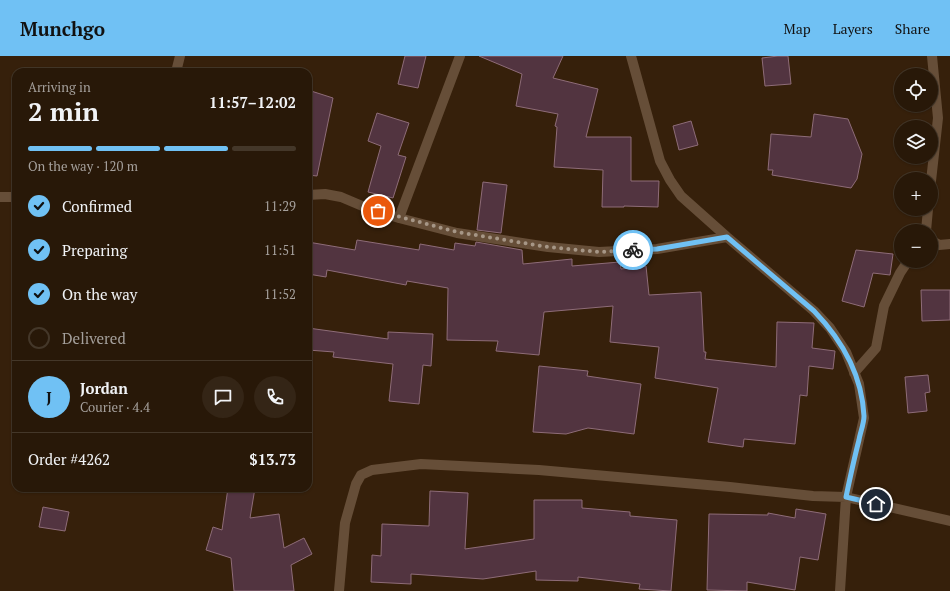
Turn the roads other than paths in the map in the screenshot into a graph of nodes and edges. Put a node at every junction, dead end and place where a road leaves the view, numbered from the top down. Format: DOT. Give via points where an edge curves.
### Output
graph roads {
  1 [pos="180,56"];
  2 [pos="460,56"];
  3 [pos="631,56"];
  4 [pos="932,56"];
  5 [pos="177,68"];
  6 [pos="932,172"];
  7 [pos="312,195"];
  8 [pos="0,197"];
  9 [pos="12,197"];
  10 [pos="399,218"];
  11 [pos="727,237"];
  12 [pos="938,244"];
  13 [pos="950,244"];
  14 [pos="903,268"];
  15 [pos="854,373"];
  16 [pos="846,497"];
  17 [pos="950,521"];
  18 [pos="339,591"];
  19 [pos="840,591"];
  1 -- 5 [label="street"];
  2 -- 10 [label="street"];
  3 -- 11 [label="street" via="660,161 670,180 682,196"];
  4 -- 6 [label="street" via="938,118"];
  7 -- 10 [label="street" via="325,194 341,198"];
  8 -- 9 [label="street"];
  10 -- 11 [label="street" via="465,234 599,252 657,249"];
  11 -- 15 [label="street" via="814,311 830,328 846,352"];
  12 -- 13 [label="street"];
  14 -- 15 [label="street" via="884,306 876,348"];
  15 -- 16 [label="street" via="859,384 864,418"];
  16 -- 17 [label="street"];
  16 -- 18 [label="street" via="539,470 421,464 372,470 362,475 356,484 345,523"];
  16 -- 19 [label="street"];
}
